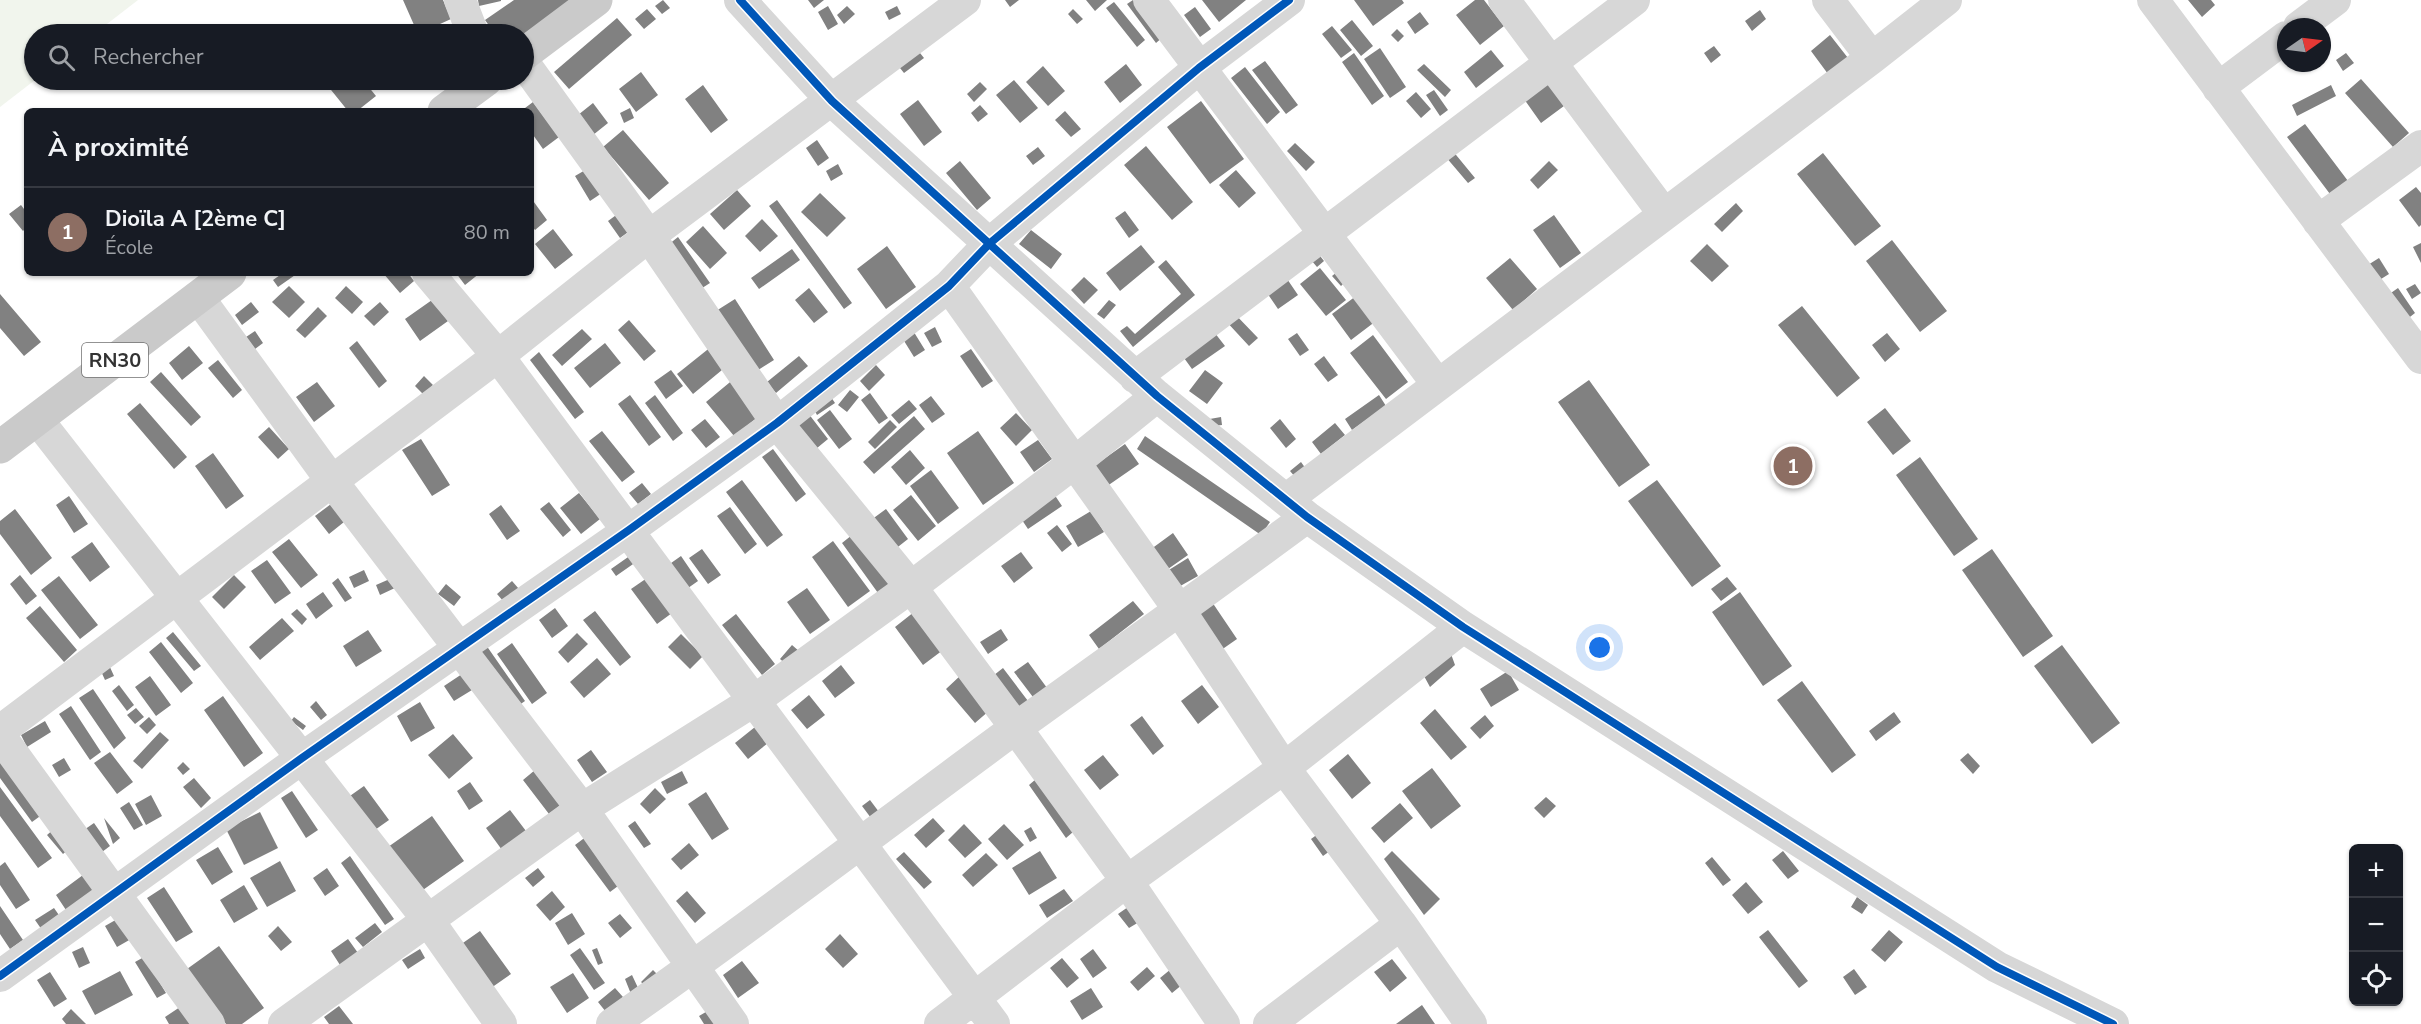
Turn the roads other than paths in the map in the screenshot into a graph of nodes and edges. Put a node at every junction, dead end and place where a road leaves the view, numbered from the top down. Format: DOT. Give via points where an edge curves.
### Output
graph roads {
  1 [pos="460,0"];
  2 [pos="596,0"];
  3 [pos="740,0"];
  4 [pos="965,0"];
  5 [pos="1149,0"];
  6 [pos="1289,0"];
  7 [pos="1504,0"];
  8 [pos="1634,0"];
  9 [pos="1828,0"];
  10 [pos="1946,0"];
  11 [pos="2153,0"];
  12 [pos="2335,0"];
  13 [pos="2311,18"];
  14 [pos="469,24"];
  15 [pos="2277,44"];
  16 [pos="534,46"];
  17 [pos="1872,58"];
  18 [pos="1551,62"];
  19 [pos="1199,68"];
  20 [pos="534,77"];
  21 [pos="2218,88"];
  22 [pos="472,90"];
  23 [pos="832,101"];
  24 [pos="448,108"];
  25 [pos="2421,146"];
  26 [pos="1664,213"];
  27 [pos="2318,221"];
  28 [pos="1324,234"];
  29 [pos="649,236"];
  30 [pos="989,244"];
  31 [pos="226,276"];
  32 [pos="431,276"];
  33 [pos="949,286"];
  34 [pos="198,297"];
  35 [pos="498,356"];
  36 [pos="2421,358"];
  37 [pos="1438,385"];
  38 [pos="1146,386"];
  39 [pos="37,419"];
  40 [pos="777,423"];
  41 [pos="0,447"];
  42 [pos="1074,462"];
  43 [pos="331,480"];
  44 [pos="1297,508"];
  45 [pos="629,530"];
  46 [pos="910,587"];
  47 [pos="176,597"];
  48 [pos="1180,611"];
  49 [pos="1463,627"];
  50 [pos="458,648"];
  51 [pos="755,700"];
  52 [pos="1016,728"];
  53 [pos="0,731"];
  54 [pos="0,736"];
  55 [pos="302,758"];
  56 [pos="1284,768"];
  57 [pos="582,809"];
  58 [pos="861,844"];
  59 [pos="1127,881"];
  60 [pos="115,894"];
  61 [pos="428,920"];
  62 [pos="1401,924"];
  63 [pos="693,968"];
  64 [pos="0,976"];
  65 [pos="975,996"];
  66 [pos="209,1024"];
  67 [pos="284,1024"];
  68 [pos="501,1024"];
  69 [pos="612,1024"];
  70 [pos="733,1024"];
  71 [pos="940,1024"];
  72 [pos="994,1024"];
  73 [pos="1224,1024"];
  74 [pos="1269,1024"];
  75 [pos="1471,1024"];
  76 [pos="2113,1024"];
  1 -- 14 [label="street"];
  2 -- 16 [label="main road"];
  3 -- 23 [label="street"];
  4 -- 23 [label="street"];
  5 -- 19 [label="street"];
  6 -- 19 [label="street"];
  7 -- 18 [label="street"];
  8 -- 18 [label="street"];
  9 -- 17 [label="street"];
  10 -- 17 [label="street"];
  11 -- 21 [label="street"];
  12 -- 13 [label="street"];
  15 -- 21 [label="street"];
  17 -- 26 [label="street"];
  18 -- 26 [label="street"];
  18 -- 28 [label="street"];
  19 -- 28 [label="street"];
  19 -- 30 [label="street"];
  20 -- 29 [label="street"];
  21 -- 27 [label="street"];
  22 -- 24 [label="main road"];
  23 -- 29 [label="street"];
  23 -- 30 [label="street"];
  25 -- 27 [label="street"];
  26 -- 37 [label="street"];
  27 -- 36 [label="street"];
  28 -- 37 [label="street"];
  28 -- 38 [label="street"];
  29 -- 35 [label="street"];
  29 -- 40 [label="street"];
  30 -- 33 [label="street"];
  30 -- 38 [label="street"];
  31 -- 34 [label="main road, RN30"];
  32 -- 35 [label="street"];
  33 -- 40 [label="street"];
  33 -- 42 [label="street"];
  34 -- 39 [label="main road, RN30"];
  34 -- 43 [label="street"];
  35 -- 43 [label="street"];
  35 -- 45 [label="street"];
  37 -- 44 [label="street"];
  38 -- 42 [label="street"];
  38 -- 44 [label="street"];
  39 -- 41 [label="main road, RN30"];
  39 -- 47 [label="street"];
  40 -- 45 [label="street"];
  40 -- 46 [label="street"];
  42 -- 46 [label="street"];
  42 -- 48 [label="street"];
  43 -- 47 [label="street"];
  43 -- 50 [label="street"];
  44 -- 48 [label="street"];
  44 -- 49 [label="street"];
  45 -- 50 [label="street"];
  45 -- 51 [label="street"];
  46 -- 51 [label="street"];
  46 -- 52 [label="street"];
  47 -- 53 [label="street"];
  47 -- 55 [label="street"];
  48 -- 52 [label="street"];
  48 -- 56 [label="street"];
  49 -- 56 [label="street"];
  49 -- 76 [label="street" via="1997,968"];
  50 -- 55 [label="street"];
  50 -- 57 [label="street"];
  51 -- 57 [label="street"];
  51 -- 58 [label="street"];
  52 -- 58 [label="street"];
  52 -- 59 [label="street"];
  54 -- 60 [label="street"];
  55 -- 60 [label="street"];
  55 -- 61 [label="street"];
  56 -- 59 [label="street"];
  56 -- 62 [label="street"];
  57 -- 61 [label="street"];
  57 -- 63 [label="street"];
  58 -- 63 [label="street"];
  58 -- 65 [label="street"];
  59 -- 65 [label="street"];
  59 -- 73 [label="street"];
  60 -- 64 [label="street"];
  60 -- 66 [label="street"];
  61 -- 67 [label="street"];
  61 -- 68 [label="street"];
  62 -- 74 [label="street"];
  62 -- 75 [label="street"];
  63 -- 69 [label="street"];
  63 -- 70 [label="street"];
  65 -- 71 [label="street"];
  65 -- 72 [label="street"];
}
